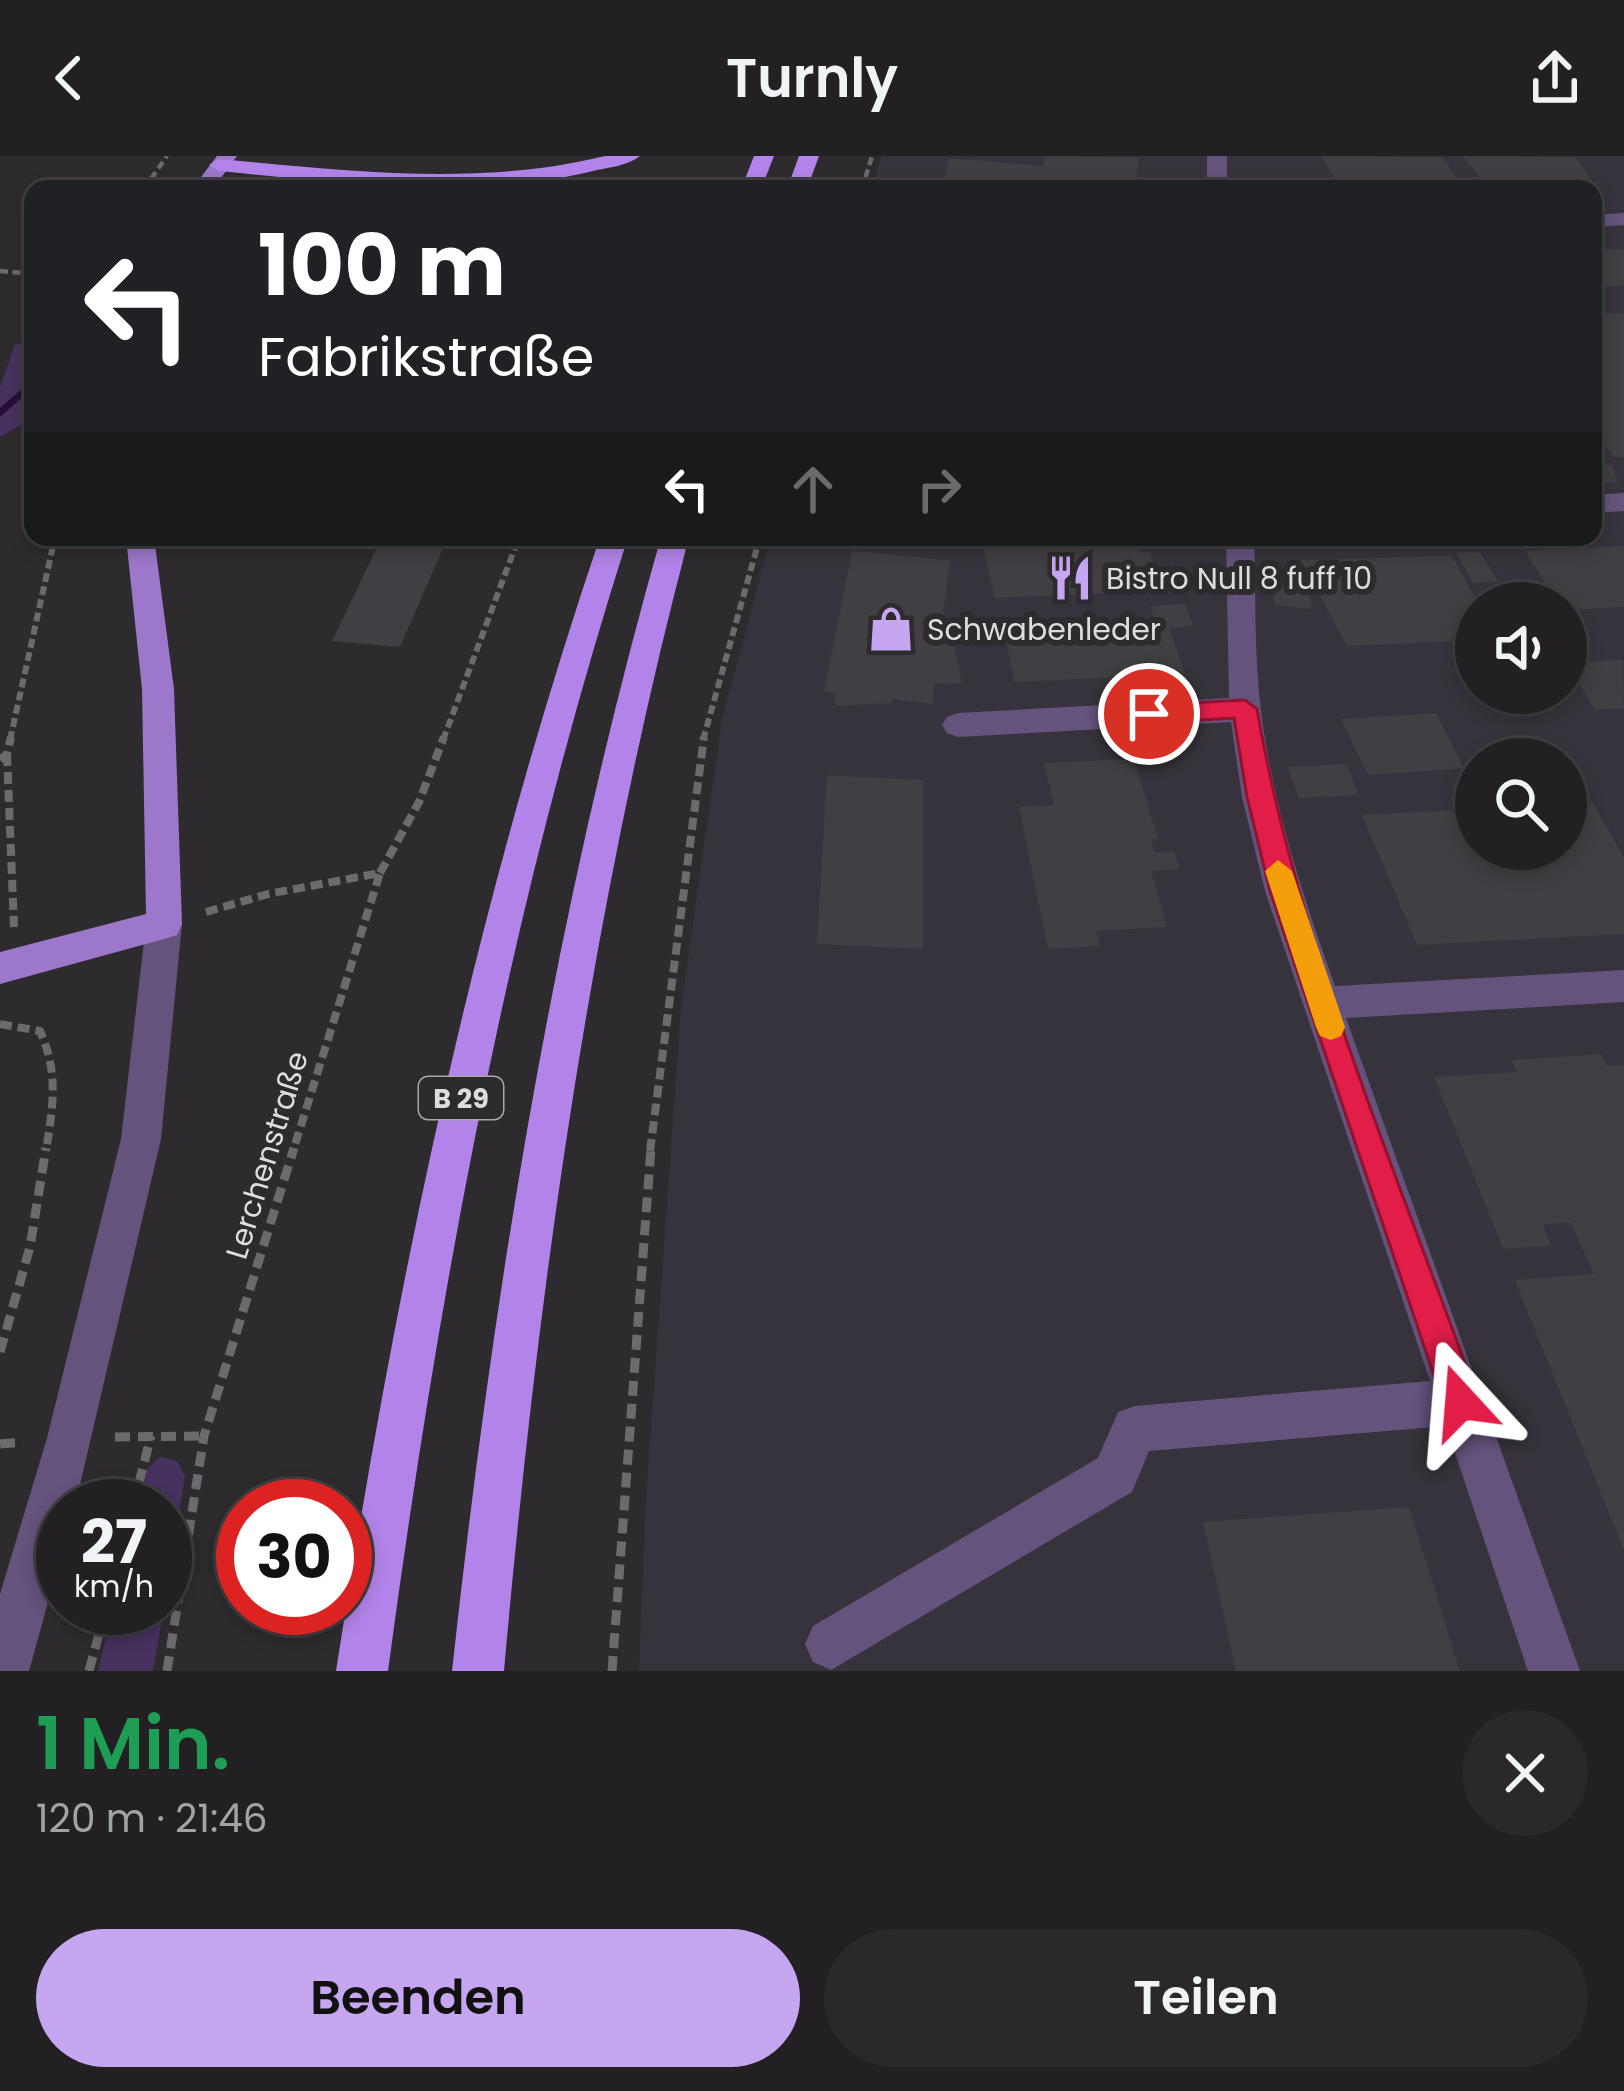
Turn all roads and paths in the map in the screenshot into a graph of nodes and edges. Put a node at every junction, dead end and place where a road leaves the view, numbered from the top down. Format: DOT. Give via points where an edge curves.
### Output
graph roads {
  1 [pos="630,156"];
  2 [pos="223,160"];
  3 [pos="53,546"];
  4 [pos="141,546"];
  5 [pos="516,546"];
  6 [pos="611,546"];
  7 [pos="673,546"];
  8 [pos="757,546"];
  9 [pos="1240,546"];
  10 [pos="1245,709"];
  11 [pos="958,725"];
  12 [pos="3,757"];
  13 [pos="380,873"];
  14 [pos="164,924"];
  15 [pos="6,966"];
  16 [pos="1624,986"];
  17 [pos="1322,1004"];
  18 [pos="0,1024"];
  19 [pos="0,1352"];
  20 [pos="1461,1402"];
  21 [pos="152,1436"];
  22 [pos="204,1436"];
  23 [pos="70,1438"];
  24 [pos="140,1479"];
  25 [pos="99,1635"];
  26 [pos="831,1645"];
  27 [pos="3,1671"];
  28 [pos="89,1671"];
  29 [pos="167,1671"];
  30 [pos="362,1671"];
  31 [pos="478,1671"];
  32 [pos="612,1671"];
  33 [pos="1555,1671"];
  1 -- 2 [label="highway" via="488,178 381,178"];
  3 -- 12 [label="path"];
  4 -- 14 [label="main road" via="158,689"];
  5 -- 13 [label="path, Lerchenstraße" via="419,802"];
  6 -- 30 [label="highway, B 29" via="490,959 421,1301"];
  7 -- 31 [label="highway, B 29" via="603,804 568,982 531,1202"];
  8 -- 32 [label="path" via="705,727 661,1059"];
  9 -- 10 [label="street"];
  10 -- 11 [label="street"];
  10 -- 17 [label="street" via="1283,891"];
  12 -- 15 [label="path" via="16,898"];
  13 -- 14 [label="path"];
  13 -- 22 [label="path, Lerchenstraße"];
  14 -- 15 [label="main road"];
  14 -- 23 [label="street" via="141,1139"];
  15 -- 18 [label="path"];
  16 -- 17 [label="street"];
  17 -- 20 [label="street"];
  18 -- 19 [label="path" via="40,1031 54,1062 55,1096 30,1247"];
  20 -- 26 [label="street" via="1136,1429 1115,1475"];
  20 -- 33 [label="street"];
  21 -- 22 [label="path"];
  21 -- 23 [label="path"];
  21 -- 24 [label="path"];
  22 -- 29 [label="path, Lerchenstraße"];
  23 -- 27 [label="street"];
  25 -- 28 [label="path"];
}
